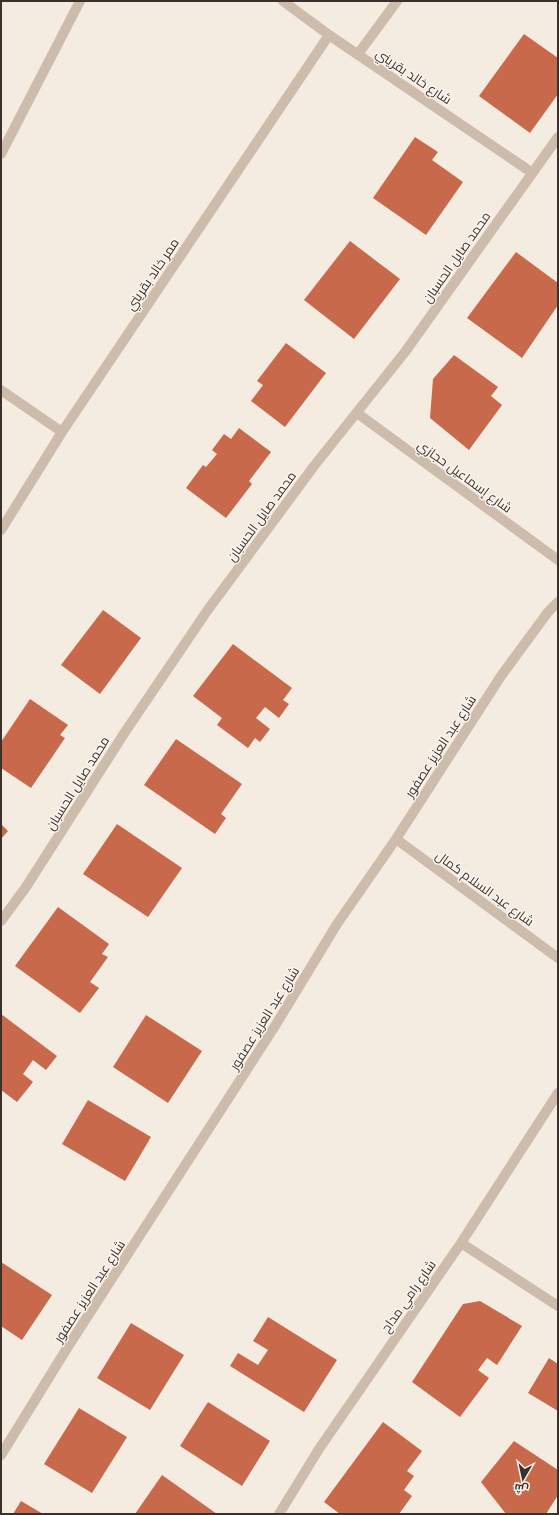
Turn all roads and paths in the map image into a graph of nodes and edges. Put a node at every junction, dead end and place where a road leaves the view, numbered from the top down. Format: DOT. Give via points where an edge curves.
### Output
graph roads {
  1 [pos="80,1"];
  2 [pos="283,1"];
  3 [pos="398,1"];
  4 [pos="329,35"];
  5 [pos="358,54"];
  6 [pos="558,137"];
  7 [pos="1,154"];
  8 [pos="531,172"];
  9 [pos="1,390"];
  10 [pos="357,413"];
  11 [pos="62,432"];
  12 [pos="1,530"];
  13 [pos="558,560"];
  14 [pos="558,602"];
  15 [pos="396,839"];
  16 [pos="1,922"];
  17 [pos="558,958"];
  18 [pos="558,1093"];
  19 [pos="461,1243"];
  20 [pos="558,1306"];
  21 [pos="1,1455"];
  22 [pos="279,1514"];
  1 -- 7 [label="street"];
  2 -- 4 [label="street, شارع خالد بقريني"];
  3 -- 5 [label="street"];
  4 -- 5 [label="street, شارع خالد بقريني"];
  4 -- 11 [label="street, ممر خالد بقريني"];
  5 -- 8 [label="street, شارع خالد بقريني"];
  6 -- 8 [label="street, محمد صايل الحسبان"];
  8 -- 10 [label="street, محمد صايل الحسبان" via="446,294"];
  9 -- 11 [label="street"];
  10 -- 13 [label="street, شارع إسماعيل حجازي"];
  10 -- 16 [label="street, محمد صايل الحسبان" via="314,466 208,611 125,732 26,888"];
  11 -- 12 [label="street, ممر خالد بقريني"];
  14 -- 15 [label="street, شارع عبد العزيز عصفور" via="501,676"];
  15 -- 17 [label="street, شارع عبد السلام كمال"];
  15 -- 21 [label="street, شارع عبد العزيز عصفور" via="337,924 275,1026"];
  18 -- 19 [label="street, شارع رامي مداح"];
  19 -- 20 [label="street"];
  19 -- 22 [label="street, شارع رامي مداح" via="319,1449"];
}
